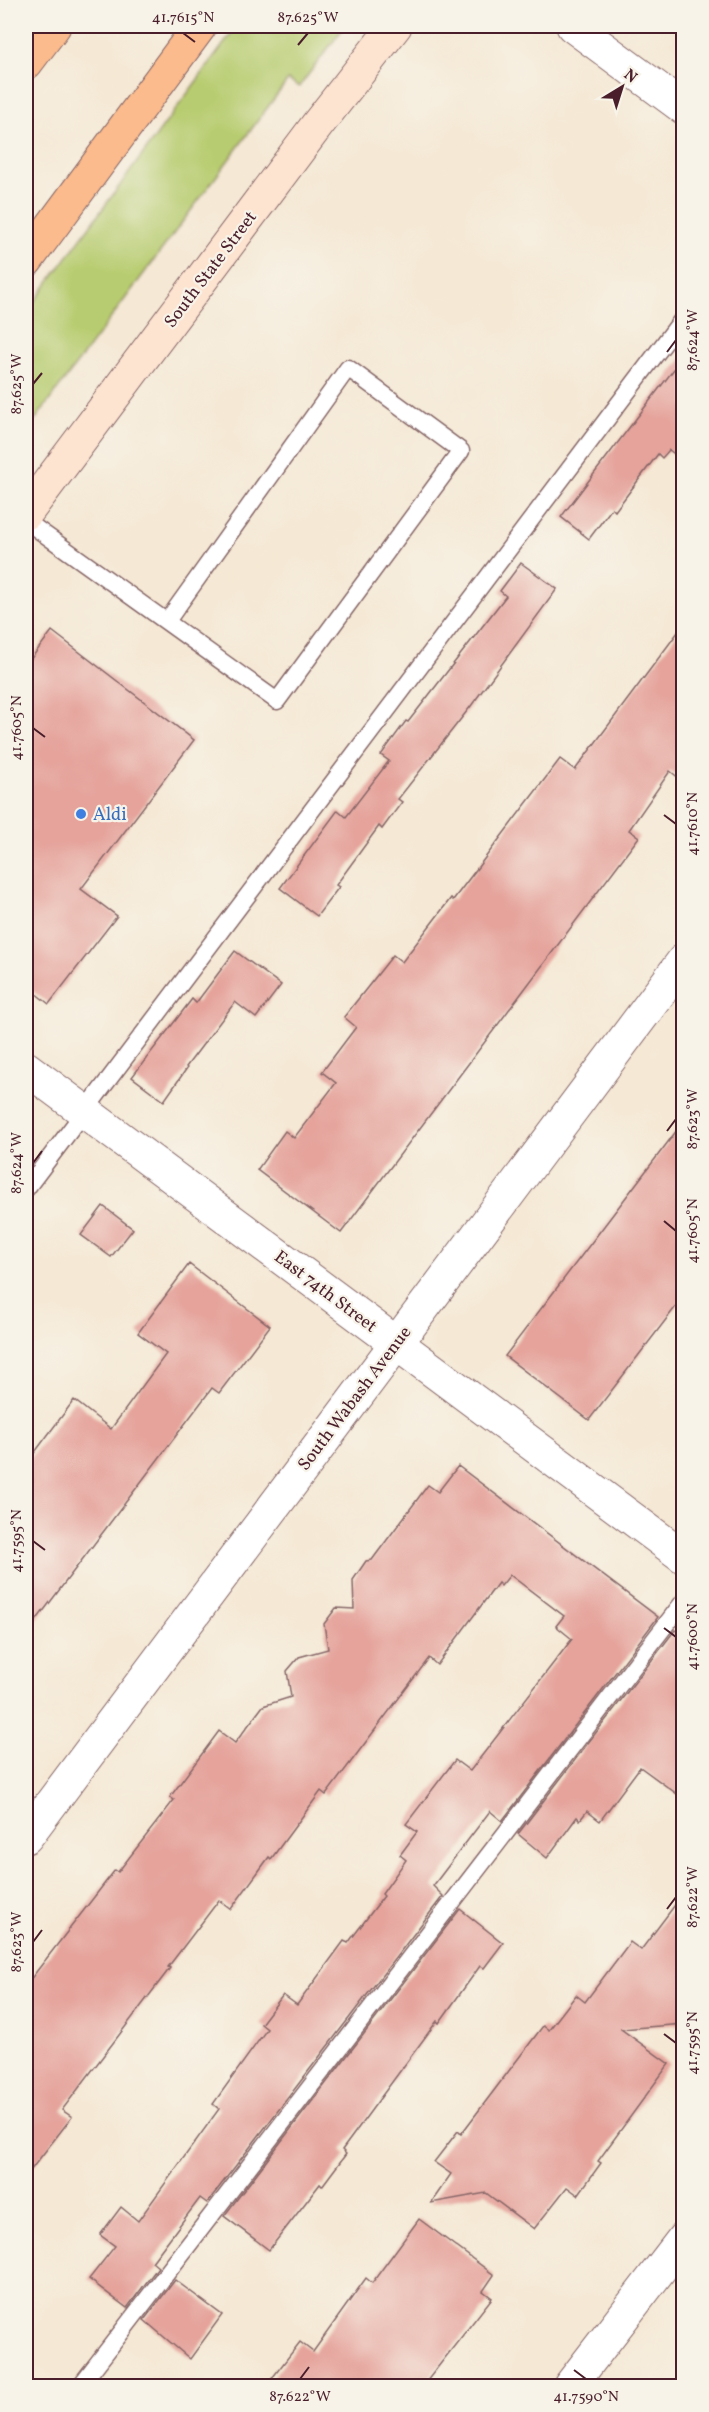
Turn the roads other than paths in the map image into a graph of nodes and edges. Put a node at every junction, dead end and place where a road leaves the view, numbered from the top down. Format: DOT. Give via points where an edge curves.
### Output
graph roads {
  1 [pos="54,26"];
  2 [pos="200,26"];
  3 [pos="396,26"];
  4 [pos="573,26"];
  5 [pos="26,63"];
  6 [pos="684,108"];
  7 [pos="26,261"];
  8 [pos="684,317"];
  9 [pos="26,513"];
  10 [pos="26,520"];
  11 [pos="167,621"];
  12 [pos="684,960"];
  13 [pos="26,1068"];
  14 [pos="85,1112"];
  15 [pos="26,1189"];
  16 [pos="396,1343"];
  17 [pos="684,1557"];
  18 [pos="684,1601"];
  19 [pos="26,1837"];
  20 [pos="684,2238"];
  21 [pos="81,2386"];
  22 [pos="570,2386"];
  1 -- 5 [label="highway"];
  2 -- 7 [label="highway"];
  3 -- 9 [label="main road, South State Street"];
  4 -- 6 [label="street"];
  8 -- 14 [label="lane"];
  10 -- 11 [label="lane"];
  11 -- 11 [label="lane" via="348,368 461,451 277,701"];
  12 -- 16 [label="street, South Wabash Avenue"];
  13 -- 14 [label="street, East 74th Street"];
  14 -- 15 [label="lane"];
  14 -- 16 [label="street, East 74th Street"];
  16 -- 17 [label="street, East 74th Street"];
  16 -- 19 [label="street, South Wabash Avenue"];
  18 -- 21 [label="lane"];
  20 -- 22 [label="street"];
}
